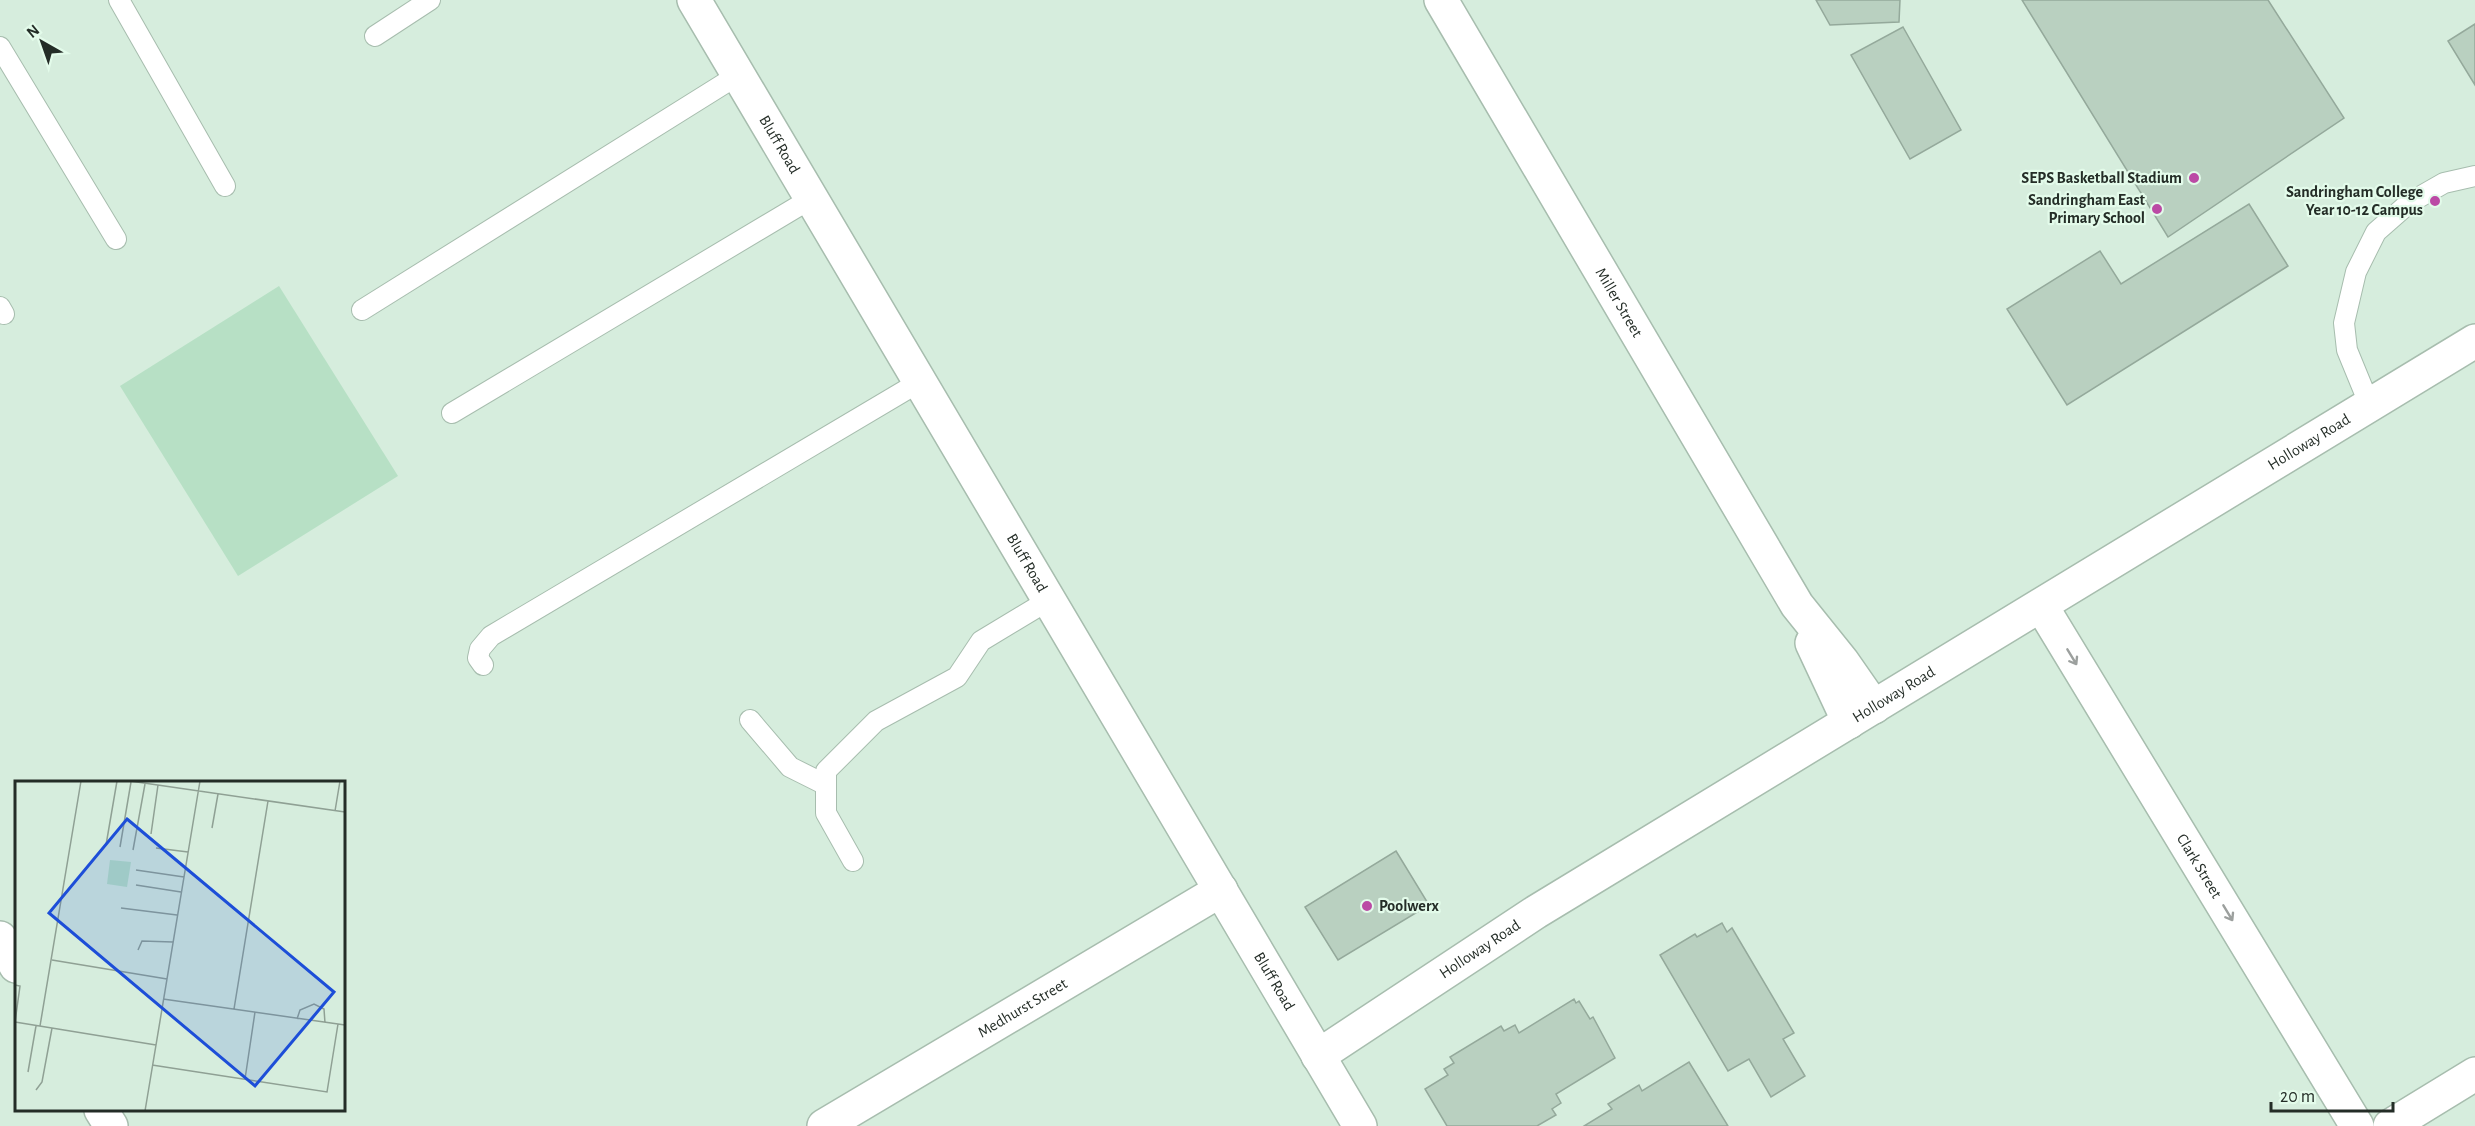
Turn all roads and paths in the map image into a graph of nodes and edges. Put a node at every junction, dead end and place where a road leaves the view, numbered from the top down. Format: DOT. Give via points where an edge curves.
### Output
graph roads {
  1 [pos="119,0"];
  2 [pos="430,0"];
  3 [pos="694,0"];
  4 [pos="1441,0"];
  5 [pos="375,36"];
  6 [pos="0,47"];
  7 [pos="738,75"];
  8 [pos="2475,176"];
  9 [pos="225,186"];
  10 [pos="812,198"];
  11 [pos="116,239"];
  12 [pos="362,310"];
  13 [pos="2475,342"];
  14 [pos="921,381"];
  15 [pos="2370,406"];
  16 [pos="452,413"];
  17 [pos="1048,600"];
  18 [pos="2042,607"];
  19 [pos="483,664"];
  20 [pos="1861,715"];
  21 [pos="750,720"];
  22 [pos="826,785"];
  23 [pos="854,861"];
  24 [pos="1221,890"];
  25 [pos="0,938"];
  26 [pos="15,964"];
  27 [pos="1318,1056"];
  28 [pos="2475,1074"];
  29 [pos="102,1111"];
  30 [pos="111,1126"];
  31 [pos="824,1126"];
  32 [pos="1360,1126"];
  33 [pos="2357,1126"];
  34 [pos="2390,1126"];
  1 -- 9 [label="lane"];
  2 -- 5 [label="lane"];
  3 -- 7 [label="street, Bluff Road"];
  4 -- 20 [label="street, Miller Street" via="1797,605 1824,672"];
  6 -- 11 [label="lane"];
  7 -- 10 [label="street, Bluff Road"];
  7 -- 12 [label="lane"];
  8 -- 15 [label="lane" via="2444,183 2409,203 2376,232 2356,272 2344,323 2347,350"];
  10 -- 14 [label="street, Bluff Road"];
  10 -- 16 [label="lane"];
  13 -- 15 [label="street, Holloway Road"];
  14 -- 17 [label="street, Bluff Road"];
  14 -- 19 [label="lane" via="491,636 480,649 478,658"];
  15 -- 18 [label="street, Holloway Road"];
  17 -- 22 [label="lane" via="981,641 957,677 876,721 826,771"];
  17 -- 24 [label="street, Bluff Road"];
  18 -- 20 [label="street, Holloway Road"];
  18 -- 33 [label="street, Clark Street, one-way"];
  20 -- 27 [label="street, Holloway Road" via="1536,912"];
  21 -- 22 [label="lane" via="790,767"];
  22 -- 23 [label="lane" via="826,813"];
  24 -- 27 [label="street, Bluff Road"];
  24 -- 31 [label="street, Medhurst Street"];
  25 -- 26 [label="street"];
  27 -- 32 [label="street, Bluff Road"];
  28 -- 34 [label="street"];
  29 -- 30 [label="street"];
}
